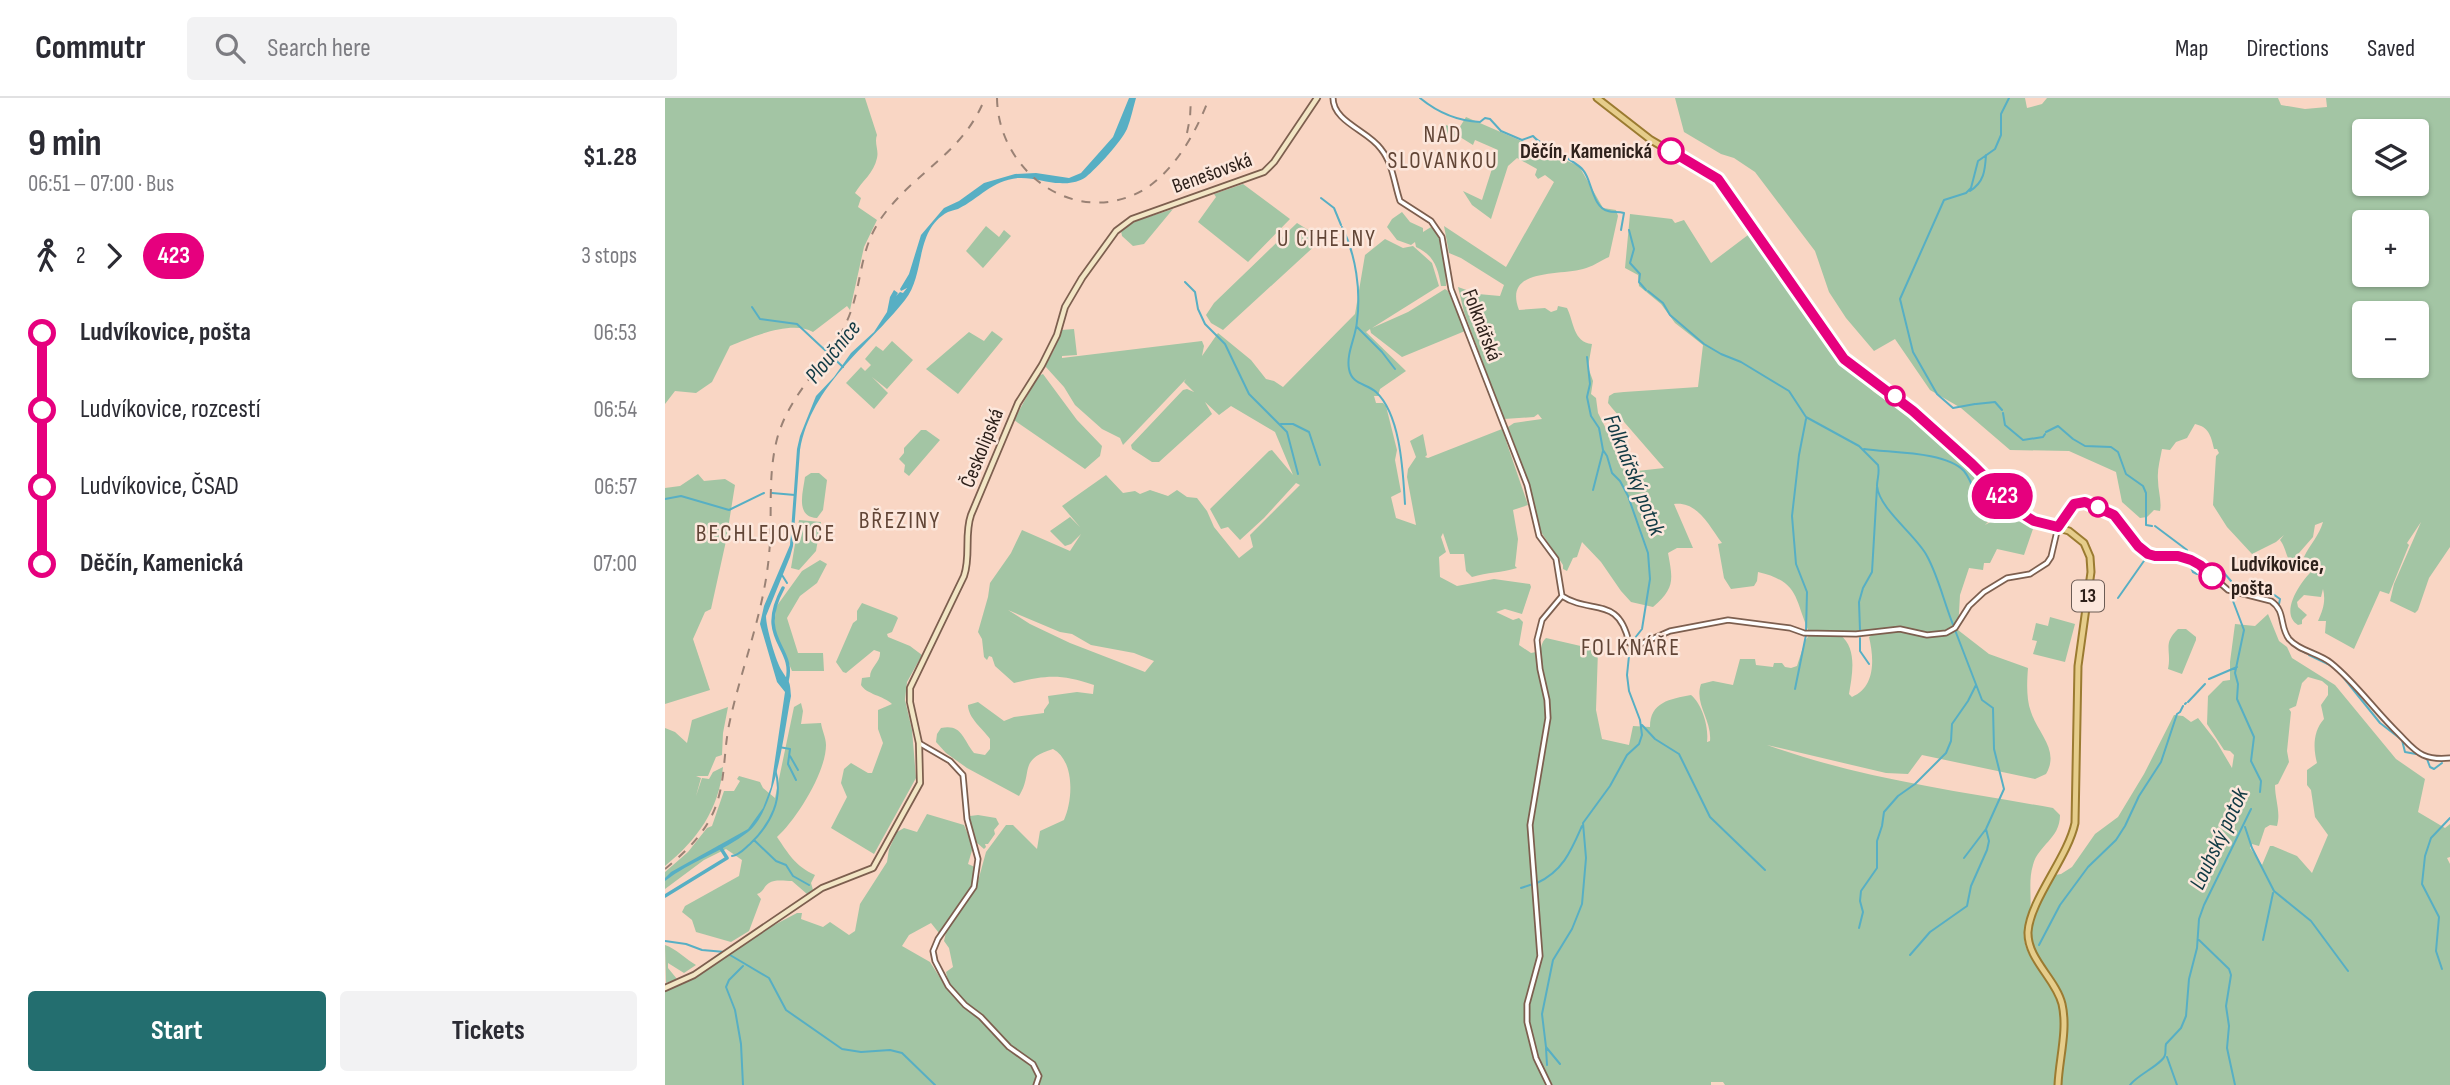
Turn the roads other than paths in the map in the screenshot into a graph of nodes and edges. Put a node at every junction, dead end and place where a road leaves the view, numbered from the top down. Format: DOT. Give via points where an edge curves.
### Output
graph roads {
  1 [pos="1317,98"];
  2 [pos="1333,98"];
  3 [pos="1597,98"];
  4 [pos="1098,255"];
  5 [pos="2058,527"];
  6 [pos="1562,596"];
  7 [pos="919,743"];
  8 [pos="2450,758"];
  9 [pos="665,988"];
  10 [pos="1036,1085"];
  11 [pos="1549,1085"];
  12 [pos="2057,1085"];
  1 -- 4 [label="main road, Benešovská" via="1264,172 1132,219"];
  2 -- 6 [label="street, Folknářská" via="1336,111 1381,147 1400,201 1431,221 1440,233 1451,289 1527,485 1539,536 1556,559"];
  3 -- 5 [label="main road, 13" via="1645,135 1718,179 1836,351 1913,411 2021,513"];
  4 -- 7 [label="main road, Českolipská" via="1065,307 1057,335 1018,403 969,520 964,576 910,688"];
  5 -- 6 [label="street" via="2047,563 2030,574 1997,583 1969,606 1955,628 1936,634 1900,629 1804,633 1728,620 1670,631 1636,646 1629,643 1621,620 1604,608"];
  5 -- 8 [label="street" via="2074,504 2085,502 2114,515 2148,554 2195,561 2236,593 2271,600 2282,613 2290,640 2319,654 2344,674 2420,754"];
  5 -- 12 [label="main road, 13" via="2084,543 2091,572 2078,660 2075,823 2028,931 2032,949 2063,1008"];
  6 -- 11 [label="street" via="1542,620 1537,640 1548,718 1530,824 1540,956 1527,1022"];
  7 -- 9 [label="main road, Českolipská" via="920,783 873,868 822,888 680,983"];
  7 -- 10 [label="street" via="950,761 963,775 978,868 974,887 933,951 935,961 965,1005 1033,1064 1039,1076"];
}
